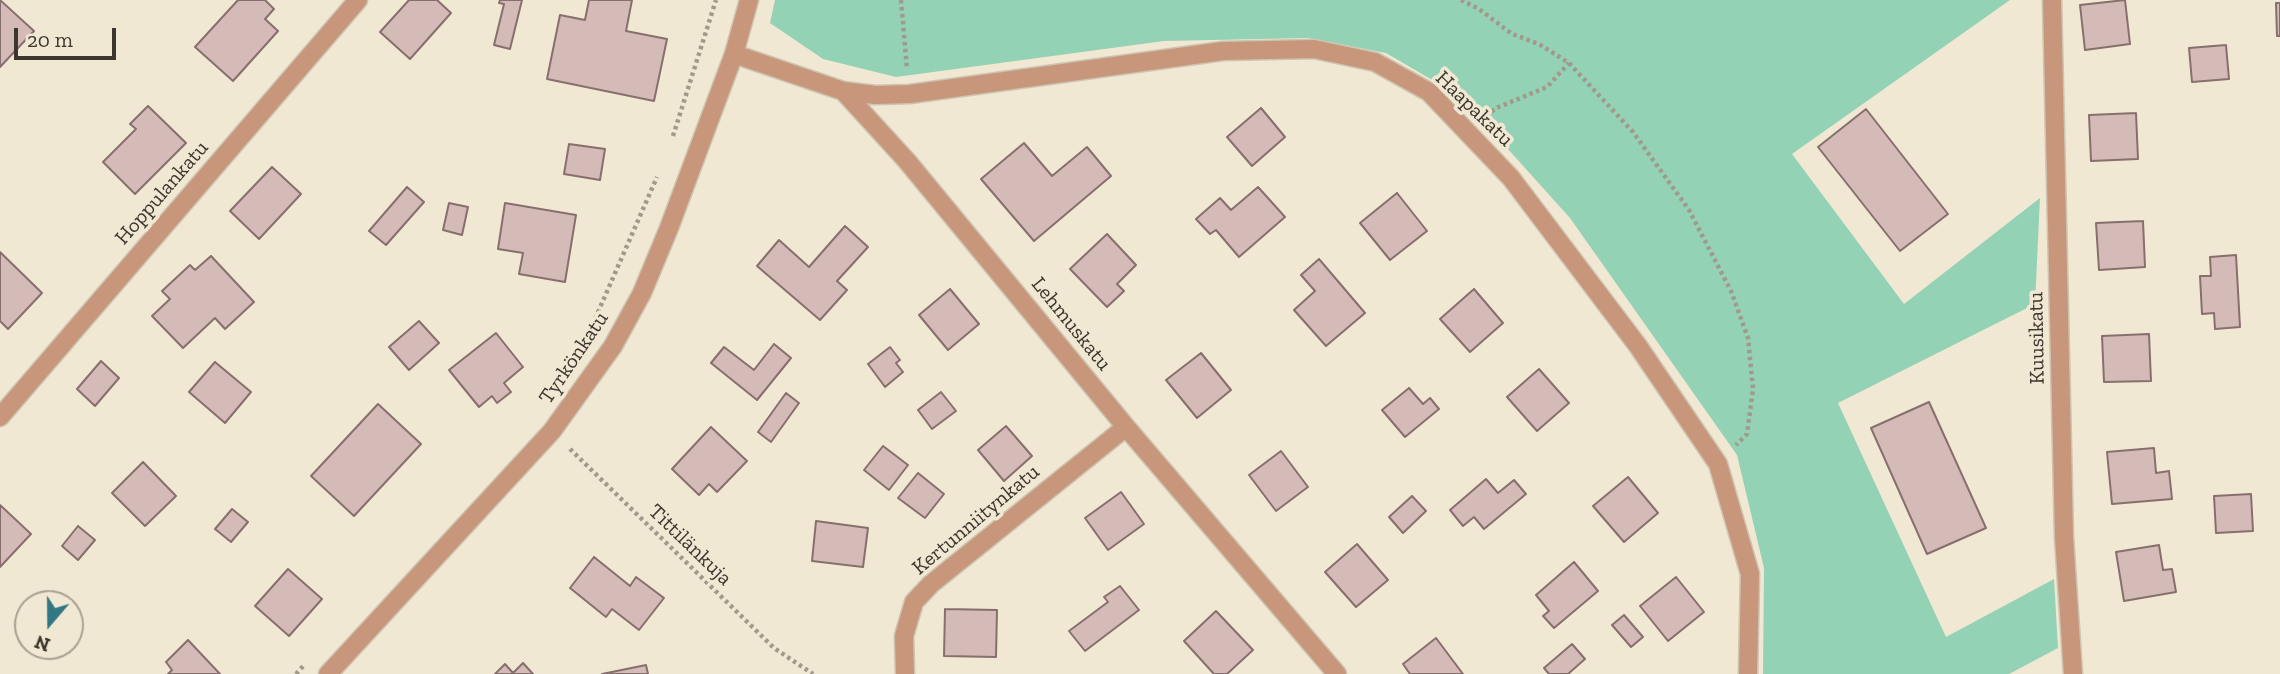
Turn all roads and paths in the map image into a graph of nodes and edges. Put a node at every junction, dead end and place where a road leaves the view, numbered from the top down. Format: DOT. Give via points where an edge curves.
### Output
graph roads {
  1 [pos="358,0"];
  2 [pos="716,0"];
  3 [pos="749,0"];
  4 [pos="901,0"];
  5 [pos="1461,0"];
  6 [pos="2052,0"];
  7 [pos="734,54"];
  8 [pos="1569,63"];
  9 [pos="843,91"];
  10 [pos="910,94"];
  11 [pos="1467,132"];
  12 [pos="672,139"];
  13 [pos="663,164"];
  14 [pos="593,323"];
  15 [pos="0,416"];
  16 [pos="1126,427"];
  17 [pos="552,430"];
  18 [pos="1718,464"];
  19 [pos="310,657"];
  20 [pos="296,674"];
  21 [pos="328,674"];
  22 [pos="813,674"];
  23 [pos="905,674"];
  24 [pos="1337,674"];
  25 [pos="1748,674"];
  26 [pos="2073,674"];
  1 -- 15 [label="street, Hoppulankatu"];
  2 -- 12 [label="path"];
  3 -- 7 [label="street, Tyrkönkatu"];
  4 -- 10 [label="path"];
  5 -- 8 [label="path" via="1512,34"];
  6 -- 26 [label="street, Kuusikatu" via="2064,537"];
  7 -- 9 [label="street, Lehmuskatu"];
  7 -- 17 [label="street, Tyrkönkatu" via="642,293 613,346"];
  8 -- 11 [label="path" via="1547,87 1496,108"];
  8 -- 18 [label="path" via="1633,132 1689,210 1731,291 1748,338 1753,389 1747,434"];
  9 -- 10 [label="street, Haapakatu"];
  9 -- 16 [label="street, Lehmuskatu" via="907,161"];
  10 -- 11 [label="street, Haapakatu" via="1223,51 1314,50 1375,62 1429,93"];
  11 -- 18 [label="street, Haapakatu" via="1511,178 1638,346"];
  13 -- 14 [label="path"];
  16 -- 23 [label="street, Kertunniitynkatu" via="931,584 914,603 904,636"];
  16 -- 24 [label="street, Lehmuskatu"];
  17 -- 21 [label="street, Tyrkönkatu"];
  17 -- 22 [label="path, Tittilänkuja" via="774,648"];
  18 -- 25 [label="street, Haapakatu" via="1750,574"];
  19 -- 20 [label="path"];
}
